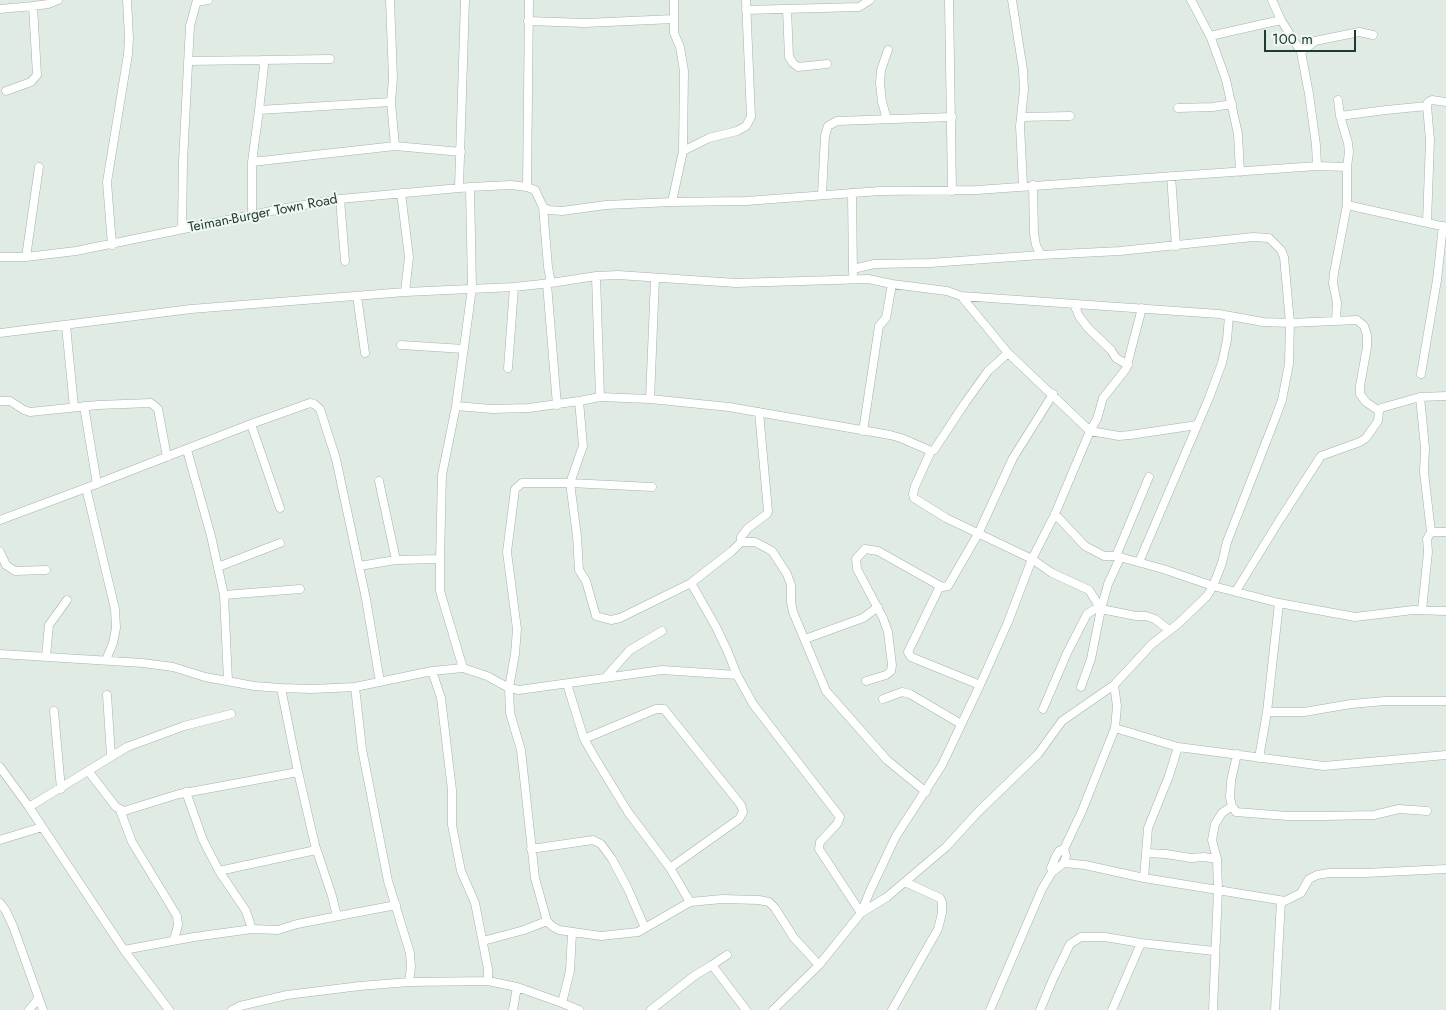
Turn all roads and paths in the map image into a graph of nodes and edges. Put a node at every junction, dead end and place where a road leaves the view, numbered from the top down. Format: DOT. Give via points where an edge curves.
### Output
graph roads {
  1 [pos="58,0"];
  2 [pos="128,0"];
  3 [pos="208,0"];
  4 [pos="390,0"];
  5 [pos="465,0"];
  6 [pos="528,0"];
  7 [pos="674,0"];
  8 [pos="746,0"];
  9 [pos="870,0"];
  10 [pos="950,0"];
  11 [pos="1012,0"];
  12 [pos="1190,0"];
  13 [pos="1272,0"];
  14 [pos="197,1"];
  15 [pos="33,6"];
  16 [pos="0,9"];
  17 [pos="787,9"];
  18 [pos="746,10"];
  19 [pos="674,20"];
  20 [pos="1282,20"];
  21 [pos="528,21"];
  22 [pos="1373,34"];
  23 [pos="1210,36"];
  24 [pos="888,50"];
  25 [pos="1301,52"];
  26 [pos="330,59"];
  27 [pos="262,60"];
  28 [pos="188,61"];
  29 [pos="827,64"];
  30 [pos="6,91"];
  31 [pos="1338,100"];
  32 [pos="391,102"];
  33 [pos="1446,102"];
  34 [pos="1232,104"];
  35 [pos="1427,106"];
  36 [pos="1178,108"];
  37 [pos="259,110"];
  38 [pos="1070,116"];
  39 [pos="1340,116"];
  40 [pos="952,117"];
  41 [pos="1021,117"];
  42 [pos="887,119"];
  43 [pos="396,146"];
  44 [pos="682,151"];
  45 [pos="461,152"];
  46 [pos="252,162"];
  47 [pos="1317,166"];
  48 [pos="39,167"];
  49 [pos="1347,167"];
  50 [pos="1240,172"];
  51 [pos="1171,176"];
  52 [pos="1023,185"];
  53 [pos="1033,185"];
  54 [pos="459,187"];
  55 [pos="470,187"];
  56 [pos="528,187"];
  57 [pos="952,191"];
  58 [pos="402,193"];
  59 [pos="852,193"];
  60 [pos="822,195"];
  61 [pos="340,199"];
  62 [pos="672,202"];
  63 [pos="1347,205"];
  64 [pos="543,207"];
  65 [pos="252,215"];
  66 [pos="1427,222"];
  67 [pos="1445,227"];
  68 [pos="182,229"];
  69 [pos="112,244"];
  70 [pos="1176,246"];
  71 [pos="1041,255"];
  72 [pos="0,256"];
  73 [pos="26,258"];
  74 [pos="345,261"];
  75 [pos="853,269"];
  76 [pos="596,276"];
  77 [pos="655,278"];
  78 [pos="853,280"];
  79 [pos="549,283"];
  80 [pos="892,284"];
  81 [pos="514,287"];
  82 [pos="472,288"];
  83 [pos="405,292"];
  84 [pos="357,296"];
  85 [pos="961,296"];
  86 [pos="1074,304"];
  87 [pos="1142,308"];
  88 [pos="1229,316"];
  89 [pos="1336,320"];
  90 [pos="1290,323"];
  91 [pos="66,326"];
  92 [pos="0,333"];
  93 [pos="401,345"];
  94 [pos="464,349"];
  95 [pos="365,353"];
  96 [pos="1008,353"];
  97 [pos="1128,365"];
  98 [pos="508,368"];
  99 [pos="1422,374"];
  100 [pos="1053,394"];
  101 [pos="1420,396"];
  102 [pos="1446,396"];
  103 [pos="600,397"];
  104 [pos="650,399"];
  105 [pos="0,401"];
  106 [pos="578,402"];
  107 [pos="557,404"];
  108 [pos="84,406"];
  109 [pos="456,406"];
  110 [pos="74,407"];
  111 [pos="1379,411"];
  112 [pos="759,412"];
  113 [pos="251,424"];
  114 [pos="1196,425"];
  115 [pos="863,431"];
  116 [pos="1090,431"];
  117 [pos="187,450"];
  118 [pos="931,451"];
  119 [pos="168,457"];
  120 [pos="1149,478"];
  121 [pos="379,480"];
  122 [pos="570,483"];
  123 [pos="97,484"];
  124 [pos="652,487"];
  125 [pos="86,488"];
  126 [pos="280,508"];
  127 [pos="1055,514"];
  128 [pos="0,520"];
  129 [pos="1431,532"];
  130 [pos="1446,532"];
  131 [pos="978,534"];
  132 [pos="741,542"];
  133 [pos="280,544"];
  134 [pos="0,552"];
  135 [pos="1118,557"];
  136 [pos="440,559"];
  137 [pos="1032,559"];
  138 [pos="396,560"];
  139 [pos="1138,562"];
  140 [pos="359,566"];
  141 [pos="218,567"];
  142 [pos="46,570"];
  143 [pos="691,583"];
  144 [pos="940,586"];
  145 [pos="1214,586"];
  146 [pos="300,589"];
  147 [pos="1236,591"];
  148 [pos="224,595"];
  149 [pos="67,600"];
  150 [pos="1279,603"];
  151 [pos="878,607"];
  152 [pos="1101,610"];
  153 [pos="1422,610"];
  154 [pos="1446,611"];
  155 [pos="662,630"];
  156 [pos="1169,630"];
  157 [pos="805,639"];
  158 [pos="0,654"];
  159 [pos="46,656"];
  160 [pos="106,660"];
  161 [pos="463,668"];
  162 [pos="432,671"];
  163 [pos="737,675"];
  164 [pos="605,678"];
  165 [pos="866,680"];
  166 [pos="228,681"];
  167 [pos="380,682"];
  168 [pos="567,684"];
  169 [pos="980,685"];
  170 [pos="1114,685"];
  171 [pos="355,687"];
  172 [pos="1081,687"];
  173 [pos="281,688"];
  174 [pos="509,688"];
  175 [pos="107,695"];
  176 [pos="883,699"];
  177 [pos="1446,701"];
  178 [pos="1043,709"];
  179 [pos="54,711"];
  180 [pos="1267,712"];
  181 [pos="231,714"];
  182 [pos="961,724"];
  183 [pos="1115,728"];
  184 [pos="584,739"];
  185 [pos="1178,747"];
  186 [pos="1237,754"];
  187 [pos="1446,755"];
  188 [pos="111,756"];
  189 [pos="1259,758"];
  190 [pos="0,767"];
  191 [pos="89,772"];
  192 [pos="298,772"];
  193 [pos="62,789"];
  194 [pos="186,792"];
  195 [pos="926,792"];
  196 [pos="1232,806"];
  197 [pos="29,807"];
  198 [pos="120,810"];
  199 [pos="1427,811"];
  200 [pos="42,827"];
  201 [pos="0,840"];
  202 [pos="531,849"];
  203 [pos="1064,849"];
  204 [pos="316,850"];
  205 [pos="1146,853"];
  206 [pos="1217,859"];
  207 [pos="1064,862"];
  208 [pos="670,868"];
  209 [pos="1446,869"];
  210 [pos="219,871"];
  211 [pos="1052,872"];
  212 [pos="1144,878"];
  213 [pos="905,882"];
  214 [pos="1218,890"];
  215 [pos="1282,900"];
  216 [pos="0,902"];
  217 [pos="690,902"];
  218 [pos="396,905"];
  219 [pos="861,913"];
  220 [pos="337,916"];
  221 [pos="547,921"];
  222 [pos="645,928"];
  223 [pos="252,929"];
  224 [pos="572,933"];
  225 [pos="174,940"];
  226 [pos="483,940"];
  227 [pos="1141,943"];
  228 [pos="124,950"];
  229 [pos="1214,951"];
  230 [pos="727,955"];
  231 [pos="712,965"];
  232 [pos="819,965"];
  233 [pos="488,981"];
  234 [pos="409,982"];
  235 [pos="517,987"];
  236 [pos="38,1000"];
  237 [pos="264,1001"];
  238 [pos="562,1003"];
  239 [pos="29,1010"];
  240 [pos="43,1010"];
  241 [pos="169,1010"];
  242 [pos="232,1010"];
  243 [pos="267,1010"];
  244 [pos="512,1010"];
  245 [pos="579,1010"];
  246 [pos="651,1010"];
  247 [pos="746,1010"];
  248 [pos="774,1010"];
  249 [pos="892,1010"];
  250 [pos="990,1010"];
  251 [pos="1040,1010"];
  252 [pos="1112,1010"];
  253 [pos="1213,1010"];
  254 [pos="1275,1010"];
  1 -- 15 [label="street"];
  2 -- 69 [label="street" via="128,54 107,182"];
  3 -- 14 [label="street"];
  4 -- 32 [label="street"];
  5 -- 45 [label="street"];
  6 -- 21 [label="street"];
  7 -- 19 [label="street"];
  8 -- 18 [label="street"];
  9 -- 17 [label="street" via="858,7"];
  10 -- 40 [label="street"];
  11 -- 41 [label="street" via="1023,70"];
  12 -- 23 [label="street"];
  13 -- 20 [label="street"];
  14 -- 28 [label="street" via="190,26"];
  15 -- 16 [label="street"];
  15 -- 30 [label="street" via="37,76 31,82"];
  17 -- 18 [label="street"];
  17 -- 29 [label="street" via="793,63 798,67"];
  18 -- 44 [label="street" via="751,116 746,126 737,131 709,138"];
  19 -- 21 [label="street"];
  19 -- 44 [label="street" via="674,33 684,71"];
  20 -- 23 [label="street"];
  20 -- 25 [label="street"];
  21 -- 56 [label="street"];
  22 -- 25 [label="street" via="1360,32 1315,41"];
  23 -- 34 [label="street"];
  24 -- 42 [label="street" via="880,83"];
  25 -- 47 [label="street"];
  26 -- 27 [label="street"];
  27 -- 28 [label="street"];
  27 -- 37 [label="street"];
  28 -- 68 [label="street"];
  31 -- 39 [label="street"];
  32 -- 37 [label="street"];
  32 -- 43 [label="street"];
  33 -- 35 [label="street" via="1432,100"];
  34 -- 36 [label="street"];
  34 -- 50 [label="street"];
  35 -- 39 [label="street"];
  35 -- 66 [label="street" via="1430,152"];
  37 -- 46 [label="street"];
  38 -- 41 [label="street"];
  39 -- 49 [label="street" via="1348,143"];
  40 -- 42 [label="street"];
  40 -- 57 [label="street"];
  41 -- 52 [label="street"];
  42 -- 60 [label="street" via="836,121 828,126"];
  43 -- 45 [label="street"];
  43 -- 46 [label="street"];
  44 -- 62 [label="street"];
  45 -- 54 [label="street"];
  46 -- 65 [label="street"];
  47 -- 49 [label="street"];
  47 -- 50 [label="street"];
  48 -- 73 [label="street"];
  49 -- 63 [label="street"];
  50 -- 51 [label="street"];
  51 -- 53 [label="street"];
  51 -- 70 [label="street"];
  52 -- 53 [label="street"];
  52 -- 57 [label="street"];
  53 -- 71 [label="street" via="1034,234"];
  54 -- 55 [label="street, Teiman-Burger Town Road"];
  54 -- 58 [label="street, Teiman-Burger Town Road"];
  55 -- 56 [label="street, Teiman-Burger Town Road"];
  55 -- 82 [label="street"];
  56 -- 64 [label="street" via="535,190"];
  57 -- 59 [label="street"];
  58 -- 61 [label="street, Teiman-Burger Town Road"];
  58 -- 83 [label="street" via="409,257"];
  59 -- 60 [label="street"];
  59 -- 75 [label="street"];
  60 -- 62 [label="street" via="746,202"];
  61 -- 65 [label="street, Teiman-Burger Town Road"];
  61 -- 74 [label="street"];
  62 -- 64 [label="street" via="562,211"];
  63 -- 66 [label="street"];
  63 -- 89 [label="street" via="1333,283"];
  64 -- 79 [label="street"];
  65 -- 68 [label="street, Teiman-Burger Town Road"];
  66 -- 67 [label="street"];
  67 -- 99 [label="street"];
  68 -- 69 [label="street, Teiman-Burger Town Road"];
  69 -- 73 [label="street, Teiman-Burger Town Road"];
  70 -- 71 [label="street"];
  70 -- 90 [label="street" via="1269,238 1284,257"];
  71 -- 75 [label="street" via="874,264"];
  72 -- 73 [label="street, Teiman-Burger Town Road"];
  75 -- 78 [label="street"];
  76 -- 77 [label="street"];
  76 -- 79 [label="street"];
  76 -- 103 [label="street"];
  77 -- 78 [label="street" via="736,283"];
  77 -- 104 [label="street"];
  78 -- 80 [label="street"];
  79 -- 81 [label="street"];
  79 -- 107 [label="street"];
  80 -- 85 [label="street" via="947,291"];
  80 -- 115 [label="street" via="886,318 879,326"];
  81 -- 82 [label="street"];
  81 -- 98 [label="street"];
  82 -- 83 [label="street"];
  82 -- 94 [label="street"];
  83 -- 84 [label="street"];
  84 -- 91 [label="street" via="191,310"];
  84 -- 95 [label="street"];
  85 -- 86 [label="street"];
  85 -- 96 [label="street"];
  86 -- 87 [label="street"];
  86 -- 97 [label="street" via="1088,328 1116,358"];
  87 -- 88 [label="street"];
  87 -- 97 [label="street"];
  88 -- 90 [label="street"];
  88 -- 114 [label="street" via="1222,362"];
  89 -- 90 [label="street"];
  89 -- 111 [label="street" via="1357,320 1364,326 1367,347 1360,394"];
  90 -- 145 [label="street" via="1289,364 1282,400 1227,542"];
  91 -- 92 [label="street"];
  91 -- 110 [label="street"];
  93 -- 94 [label="street"];
  94 -- 109 [label="street"];
  96 -- 100 [label="street"];
  96 -- 118 [label="street" via="988,371"];
  97 -- 116 [label="street" via="1103,398 1100,413"];
  100 -- 116 [label="street"];
  100 -- 131 [label="street" via="1013,458"];
  101 -- 102 [label="street"];
  101 -- 111 [label="street"];
  101 -- 129 [label="street"];
  103 -- 104 [label="street"];
  103 -- 106 [label="street"];
  104 -- 112 [label="street"];
  105 -- 110 [label="street" via="10,401 30,412"];
  106 -- 107 [label="street"];
  106 -- 122 [label="street" via="583,446"];
  107 -- 109 [label="street" via="492,409"];
  108 -- 110 [label="street"];
  108 -- 119 [label="street" via="151,403 158,409"];
  108 -- 123 [label="street"];
  109 -- 136 [label="street" via="442,475"];
  111 -- 147 [label="street" via="1378,421 1366,438 1322,456"];
  112 -- 115 [label="street"];
  112 -- 132 [label="street" via="768,511 748,528"];
  113 -- 117 [label="street"];
  113 -- 126 [label="street"];
  113 -- 140 [label="street" via="310,403 317,405 336,459"];
  114 -- 116 [label="street" via="1119,436"];
  114 -- 139 [label="street"];
  115 -- 118 [label="street" via="901,438"];
  116 -- 127 [label="street"];
  117 -- 119 [label="street"];
  117 -- 141 [label="street"];
  118 -- 131 [label="street" via="915,486 914,498"];
  119 -- 123 [label="street"];
  120 -- 135 [label="street"];
  121 -- 138 [label="street"];
  122 -- 124 [label="street"];
  122 -- 143 [label="street" via="578,536 579,570 586,581 596,616 611,620 620,618"];
  122 -- 174 [label="street" via="522,483 515,490 507,552 517,629"];
  123 -- 125 [label="street"];
  125 -- 128 [label="street"];
  125 -- 160 [label="street" via="115,609 116,628"];
  127 -- 135 [label="street" via="1085,546 1104,556"];
  127 -- 137 [label="street"];
  129 -- 130 [label="street"];
  129 -- 153 [label="street" via="1427,539"];
  131 -- 137 [label="street"];
  131 -- 144 [label="street" via="948,586"];
  132 -- 143 [label="street"];
  132 -- 157 [label="street" via="754,542 772,551 779,560 791,585 793,612"];
  133 -- 141 [label="street"];
  134 -- 142 [label="street" via="6,565 14,571"];
  135 -- 139 [label="street"];
  135 -- 152 [label="street"];
  136 -- 138 [label="street"];
  136 -- 161 [label="street" via="440,591"];
  137 -- 152 [label="street" via="1052,573 1089,590"];
  137 -- 169 [label="street"];
  138 -- 140 [label="street"];
  139 -- 145 [label="street"];
  140 -- 167 [label="street"];
  141 -- 148 [label="street"];
  143 -- 163 [label="street" via="728,650"];
  144 -- 151 [label="street" via="878,551 865,549 856,559 857,569"];
  144 -- 169 [label="street" via="908,652 911,657"];
  145 -- 147 [label="street"];
  145 -- 156 [label="street" via="1200,604"];
  146 -- 148 [label="street"];
  147 -- 150 [label="street"];
  148 -- 166 [label="street"];
  149 -- 159 [label="street" via="49,625"];
  150 -- 153 [label="street" via="1354,617"];
  150 -- 180 [label="street"];
  151 -- 157 [label="street" via="863,618"];
  151 -- 165 [label="street" via="888,632 892,665 886,675"];
  152 -- 156 [label="street" via="1146,616"];
  152 -- 172 [label="street" via="1091,659"];
  152 -- 178 [label="street" via="1087,614 1082,621"];
  153 -- 154 [label="street"];
  155 -- 164 [label="street" via="630,650"];
  156 -- 170 [label="street"];
  157 -- 195 [label="street" via="826,691 887,760"];
  158 -- 159 [label="street"];
  159 -- 160 [label="street"];
  160 -- 166 [label="street" via="173,666"];
  161 -- 162 [label="street"];
  161 -- 174 [label="street"];
  162 -- 167 [label="street"];
  162 -- 226 [label="street" via="442,698 452,790 452,825 461,870 475,903"];
  163 -- 164 [label="street" via="662,670"];
  163 -- 219 [label="street" via="753,704 840,817 818,849"];
  164 -- 168 [label="street"];
  166 -- 173 [label="street"];
  167 -- 171 [label="street"];
  168 -- 174 [label="street" via="519,690"];
  168 -- 184 [label="street"];
  169 -- 182 [label="street"];
  170 -- 183 [label="street" via="1117,706"];
  170 -- 213 [label="street" via="1062,721 1038,754 946,847"];
  171 -- 173 [label="street"];
  171 -- 218 [label="street" via="362,749 388,881"];
  173 -- 192 [label="street"];
  174 -- 202 [label="street" via="510,714 523,763"];
  175 -- 188 [label="street"];
  176 -- 182 [label="street" via="902,692 910,694"];
  177 -- 180 [label="street" via="1385,701 1304,712"];
  179 -- 193 [label="street"];
  180 -- 189 [label="street"];
  181 -- 188 [label="street" via="184,726"];
  182 -- 195 [label="street"];
  183 -- 185 [label="street"];
  183 -- 203 [label="street"];
  184 -- 208 [label="street" via="628,812"];
  184 -- 208 [label="street" via="656,708 664,709 741,805 743,812 739,819"];
  185 -- 186 [label="street"];
  185 -- 205 [label="street" via="1148,828"];
  186 -- 189 [label="street"];
  186 -- 196 [label="street" via="1231,781"];
  187 -- 189 [label="street" via="1324,766"];
  188 -- 191 [label="street"];
  190 -- 197 [label="street"];
  191 -- 193 [label="street"];
  191 -- 198 [label="street"];
  192 -- 194 [label="street"];
  192 -- 204 [label="street"];
  193 -- 197 [label="street"];
  194 -- 198 [label="street"];
  194 -- 210 [label="street" via="203,840"];
  195 -- 219 [label="street" via="896,836"];
  196 -- 199 [label="street" via="1236,812 1287,816 1367,816 1399,809"];
  196 -- 206 [label="street" via="1222,812 1215,824 1212,840"];
  197 -- 200 [label="street"];
  198 -- 225 [label="street" via="132,842 177,916"];
  200 -- 201 [label="street"];
  200 -- 228 [label="street"];
  202 -- 221 [label="street"];
  202 -- 222 [label="street" via="593,840 601,844 612,859"];
  203 -- 207 [label="street"];
  203 -- 211 [label="street" via="1055,858"];
  204 -- 210 [label="street"];
  204 -- 220 [label="street"];
  205 -- 206 [label="street"];
  205 -- 212 [label="street"];
  206 -- 214 [label="street"];
  207 -- 211 [label="street"];
  207 -- 212 [label="street"];
  208 -- 217 [label="street"];
  209 -- 215 [label="street" via="1317,875 1309,879 1301,893"];
  210 -- 223 [label="street" via="246,911"];
  211 -- 250 [label="street" via="1036,901"];
  212 -- 214 [label="street"];
  213 -- 219 [label="street"];
  213 -- 249 [label="street" via="940,898 942,913 938,929"];
  214 -- 215 [label="street"];
  214 -- 229 [label="street"];
  215 -- 254 [label="street"];
  216 -- 236 [label="street" via="13,926"];
  217 -- 222 [label="street"];
  217 -- 232 [label="street" via="722,899 768,902"];
  218 -- 220 [label="street"];
  218 -- 234 [label="street" via="410,953"];
  219 -- 232 [label="street"];
  220 -- 223 [label="street" via="278,930"];
  221 -- 224 [label="street" via="559,930"];
  221 -- 226 [label="street"];
  222 -- 224 [label="street" via="601,936"];
  223 -- 225 [label="street"];
  224 -- 238 [label="street" via="570,972"];
  225 -- 228 [label="street"];
  226 -- 233 [label="street"];
  227 -- 229 [label="street"];
  227 -- 251 [label="street" via="1081,937 1070,944"];
  227 -- 252 [label="street"];
  228 -- 241 [label="street"];
  229 -- 253 [label="street"];
  230 -- 231 [label="street"];
  231 -- 246 [label="street"];
  231 -- 247 [label="street"];
  232 -- 248 [label="street"];
  233 -- 234 [label="street"];
  233 -- 235 [label="street"];
  234 -- 237 [label="street" via="319,990"];
  235 -- 238 [label="street"];
  235 -- 244 [label="street"];
  236 -- 239 [label="street"];
  236 -- 240 [label="street"];
  237 -- 242 [label="street"];
  237 -- 243 [label="street"];
  238 -- 245 [label="street"];
}
